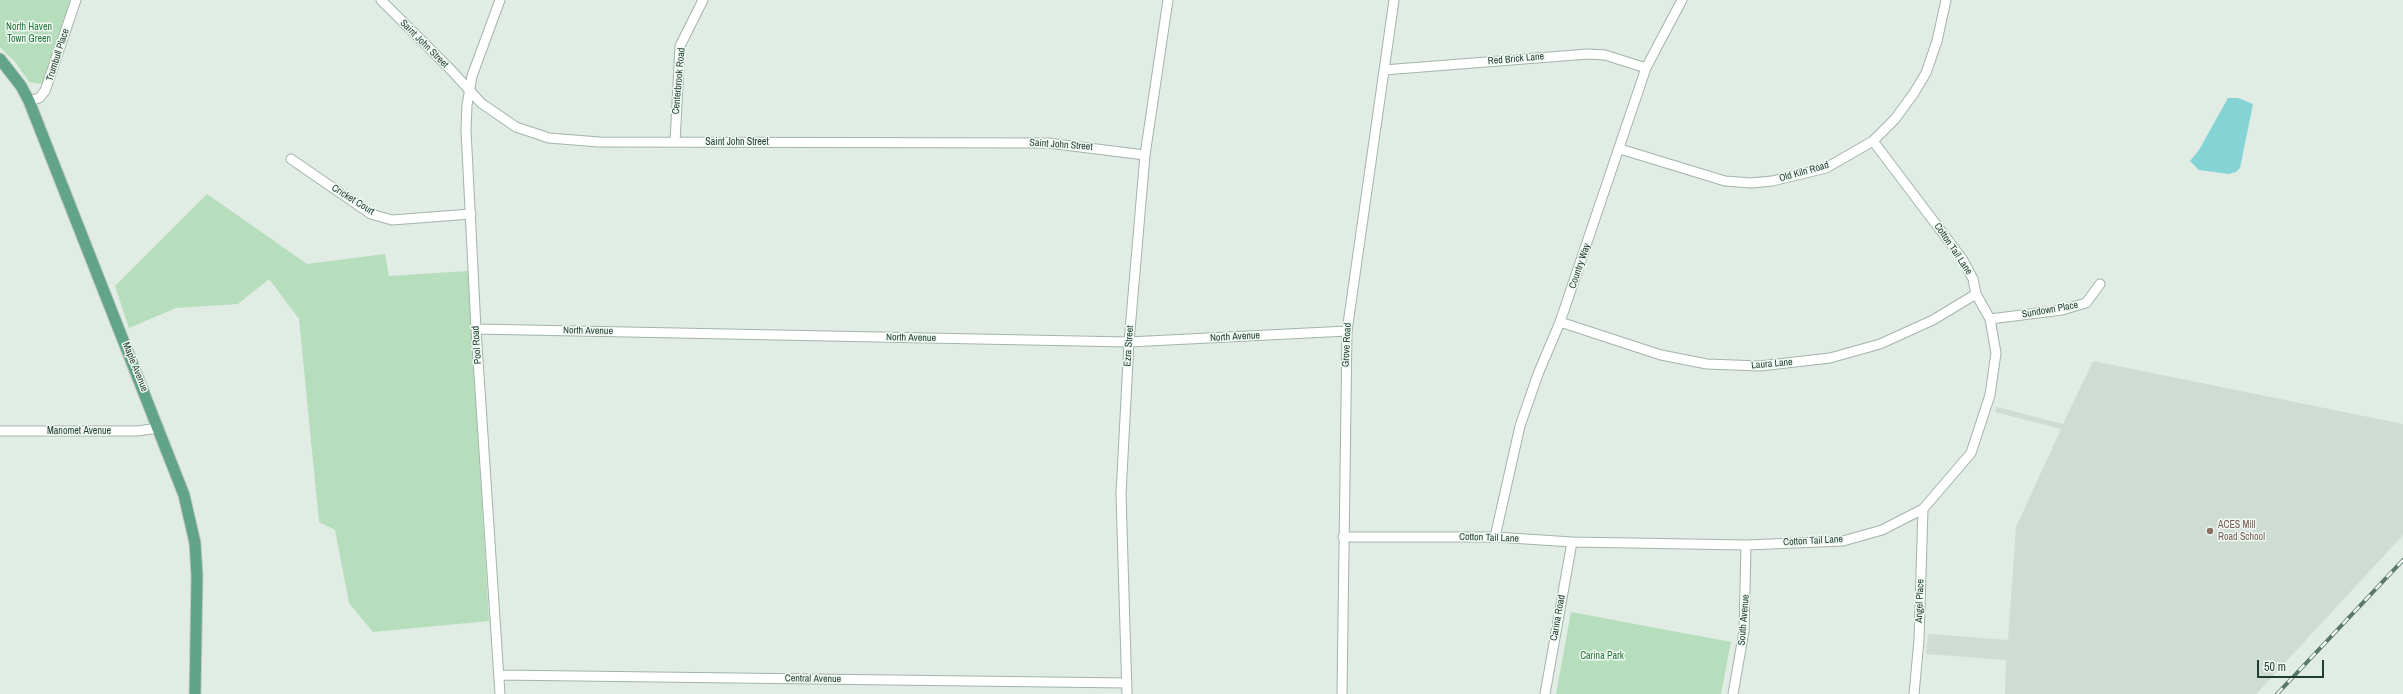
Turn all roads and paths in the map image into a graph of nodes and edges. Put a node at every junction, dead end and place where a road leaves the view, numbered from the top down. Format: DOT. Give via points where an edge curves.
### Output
graph roads {
  1 [pos="76,0"];
  2 [pos="381,0"];
  3 [pos="500,0"];
  4 [pos="703,0"];
  5 [pos="1168,0"];
  6 [pos="1394,0"];
  7 [pos="1682,0"];
  8 [pos="1946,0"];
  9 [pos="0,59"];
  10 [pos="1646,68"];
  11 [pos="1384,70"];
  12 [pos="469,91"];
  13 [pos="29,101"];
  14 [pos="1873,141"];
  15 [pos="675,142"];
  16 [pos="1620,148"];
  17 [pos="1145,155"];
  18 [pos="291,159"];
  19 [pos="470,214"];
  20 [pos="2100,284"];
  21 [pos="1976,294"];
  22 [pos="1990,319"];
  23 [pos="1560,322"];
  24 [pos="476,329"];
  25 [pos="1347,331"];
  26 [pos="1129,342"];
  27 [pos="159,428"];
  28 [pos="0,431"];
  29 [pos="1923,509"];
  30 [pos="1343,537"];
  31 [pos="1495,537"];
  32 [pos="1572,542"];
  33 [pos="1746,545"];
  34 [pos="498,675"];
  35 [pos="1127,683"];
  36 [pos="195,694"];
  37 [pos="500,694"];
  38 [pos="1127,694"];
  39 [pos="1342,694"];
  40 [pos="1545,694"];
  41 [pos="1733,694"];
  42 [pos="1914,694"];
  1 -- 13 [label="street, Trumbull Place" via="45,91 38,98"];
  2 -- 12 [label="street, Saint John Street"];
  3 -- 12 [label="street, Pool Road" via="475,64"];
  4 -- 15 [label="street, Centerbrook Road" via="680,46"];
  5 -- 17 [label="street, Ezra Street"];
  6 -- 11 [label="street, Grove Road"];
  7 -- 10 [label="street, Country Way"];
  8 -- 14 [label="street, Old Kiln Road" via="1937,41 1926,73 1894,119"];
  9 -- 13 [label="main road, Maple Avenue"];
  10 -- 11 [label="street, Red Brick Lane" via="1605,55 1588,54"];
  10 -- 16 [label="street, Country Way"];
  11 -- 25 [label="street, Grove Road"];
  12 -- 15 [label="street, Saint John Street" via="481,104 501,118 542,137 578,141"];
  12 -- 19 [label="street, Pool Road" via="466,130"];
  13 -- 27 [label="main road, Maple Avenue"];
  14 -- 16 [label="street, Old Kiln Road" via="1826,168 1798,176 1751,183 1708,177"];
  14 -- 21 [label="street, Cotton Tail Lane" via="1963,260 1973,279"];
  15 -- 17 [label="street, Saint John Street" via="1048,143"];
  16 -- 23 [label="street, Country Way"];
  17 -- 26 [label="street, Ezra Street"];
  18 -- 19 [label="street, Cricket Court" via="371,214 392,220"];
  19 -- 24 [label="street, Pool Road"];
  20 -- 22 [label="street, Sundown Place" via="2086,303 2062,310"];
  21 -- 22 [label="street, Cotton Tail Lane"];
  21 -- 23 [label="street, Laura Lane" via="1933,320 1880,344 1830,358 1760,366 1707,364 1661,355"];
  22 -- 29 [label="street, Cotton Tail Lane" via="1996,353 1990,395 1971,453"];
  23 -- 31 [label="street, Country Way" via="1520,426"];
  24 -- 26 [label="street, North Avenue"];
  24 -- 34 [label="street, Pool Road"];
  25 -- 26 [label="street, North Avenue"];
  25 -- 30 [label="street, Grove Road"];
  26 -- 35 [label="street, Ezra Street" via="1121,494"];
  27 -- 28 [label="street, Manomet Avenue" via="137,431"];
  27 -- 36 [label="main road, Maple Avenue" via="184,495 195,543"];
  29 -- 33 [label="street, Cotton Tail Lane" via="1882,530 1843,541"];
  29 -- 42 [label="street, Angel Place" via="1919,640"];
  30 -- 31 [label="street, Cotton Tail Lane"];
  30 -- 39 [label="street, Grove Road"];
  31 -- 32 [label="street, Cotton Tail Lane"];
  32 -- 33 [label="street, Cotton Tail Lane"];
  32 -- 40 [label="street, Carina Road"];
  33 -- 41 [label="street, South Avenue" via="1744,631"];
  34 -- 35 [label="street, Central Avenue"];
  34 -- 37 [label="street, Pool Road"];
  35 -- 38 [label="street, Ezra Street"];
}
